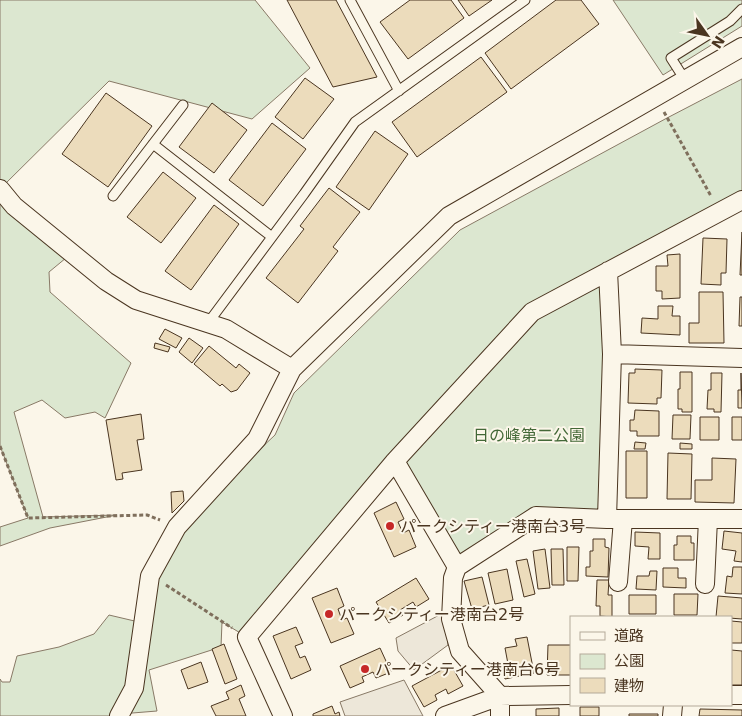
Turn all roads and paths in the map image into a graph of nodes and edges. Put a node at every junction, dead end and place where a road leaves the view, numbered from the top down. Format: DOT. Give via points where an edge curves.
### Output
graph roads {
  1 [pos="350,0"];
  2 [pos="526,0"];
  3 [pos="742,9"];
  4 [pos="742,47"];
  5 [pos="685,80"];
  6 [pos="399,91"];
  7 [pos="656,97"];
  8 [pos="183,105"];
  9 [pos="153,144"];
  10 [pos="0,189"];
  11 [pos="113,196"];
  12 [pos="742,200"];
  13 [pos="720,212"];
  14 [pos="272,236"];
  15 [pos="608,271"];
  16 [pos="208,323"];
  17 [pos="612,354"];
  18 [pos="742,358"];
  19 [pos="292,369"];
  20 [pos="0,446"];
  21 [pos="395,461"];
  22 [pos="615,519"];
  23 [pos="708,519"];
  24 [pos="742,519"];
  25 [pos="177,526"];
  26 [pos="457,567"];
  27 [pos="159,580"];
  28 [pos="618,582"];
  29 [pos="705,584"];
  30 [pos="237,632"];
  31 [pos="570,695"];
  32 [pos="500,696"];
  33 [pos="119,716"];
  34 [pos="283,716"];
  35 [pos="445,716"];
  36 [pos="500,716"];
  1 -- 6 [label="lane"];
  2 -- 6 [label="lane"];
  3 -- 5 [label="lane" via="730,21 671,58"];
  4 -- 5 [label="street"];
  5 -- 7 [label="street"];
  6 -- 14 [label="lane" via="355,122"];
  7 -- 13 [label="path"];
  7 -- 19 [label="street" via="449,216"];
  8 -- 9 [label="lane"];
  9 -- 11 [label="lane"];
  9 -- 14 [label="lane"];
  10 -- 16 [label="street" via="14,206 106,281 136,300"];
  12 -- 13 [label="street"];
  13 -- 15 [label="street"];
  14 -- 16 [label="lane"];
  15 -- 17 [label="street"];
  15 -- 21 [label="street" via="532,312"];
  16 -- 19 [label="street" via="226,329"];
  17 -- 18 [label="street"];
  17 -- 22 [label="street"];
  19 -- 25 [label="street" via="257,439"];
  20 -- 25 [label="path" via="28,518 147,514"];
  21 -- 26 [label="street"];
  21 -- 34 [label="street" via="248,638"];
  22 -- 23 [label="street"];
  22 -- 26 [label="street" via="536,516"];
  22 -- 28 [label="street"];
  23 -- 24 [label="street"];
  23 -- 29 [label="street"];
  25 -- 33 [label="street" via="150,576 134,688"];
  26 -- 32 [label="street" via="453,578 451,619 460,651"];
  27 -- 30 [label="path"];
  31 -- 32 [label="street"];
  32 -- 35 [label="street"];
  32 -- 36 [label="street"];
}
